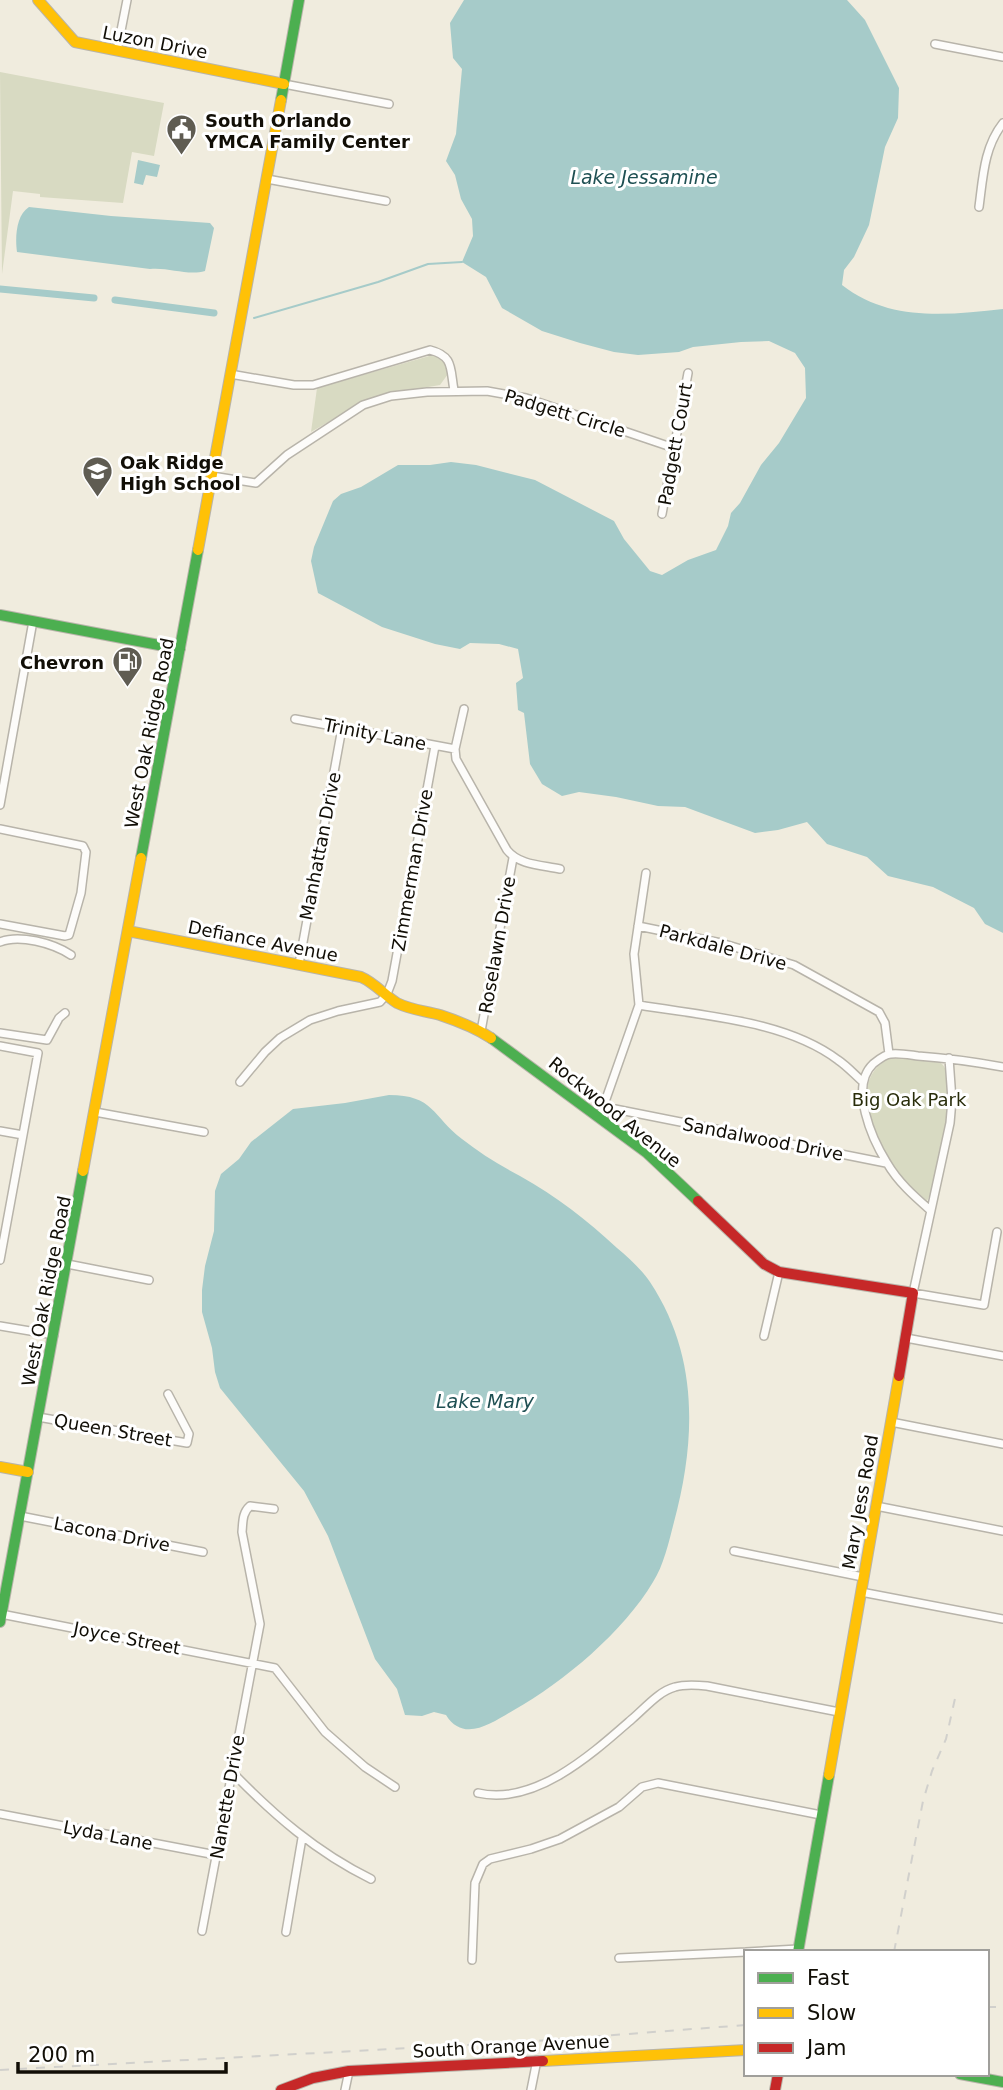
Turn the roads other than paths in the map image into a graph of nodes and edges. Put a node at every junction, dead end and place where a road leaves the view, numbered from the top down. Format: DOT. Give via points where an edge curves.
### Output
graph roads {
  1 [pos="38,0"];
  2 [pos="127,0"];
  3 [pos="299,0"];
  4 [pos="935,44"];
  5 [pos="117,51"];
  6 [pos="1003,57"];
  7 [pos="284,83"];
  8 [pos="389,104"];
  9 [pos="1003,123"];
  10 [pos="267,179"];
  11 [pos="386,201"];
  12 [pos="979,207"];
  13 [pos="688,373"];
  14 [pos="230,374"];
  15 [pos="454,390"];
  16 [pos="674,448"];
  17 [pos="212,476"];
  18 [pos="662,514"];
  19 [pos="0,615"];
  20 [pos="33,621"];
  21 [pos="180,649"];
  22 [pos="464,709"];
  23 [pos="295,719"];
  24 [pos="342,728"];
  25 [pos="435,746"];
  26 [pos="455,749"];
  27 [pos="0,805"];
  28 [pos="0,830"];
  29 [pos="513,858"];
  30 [pos="559,869"];
  31 [pos="646,873"];
  32 [pos="0,924"];
  33 [pos="638,926"];
  34 [pos="128,931"];
  35 [pos="0,943"];
  36 [pos="71,955"];
  37 [pos="299,964"];
  38 [pos="387,994"];
  39 [pos="639,1004"];
  40 [pos="65,1013"];
  41 [pos="481,1031"];
  42 [pos="0,1033"];
  43 [pos="0,1046"];
  44 [pos="889,1054"];
  45 [pos="949,1058"];
  46 [pos="1003,1067"];
  47 [pos="240,1082"];
  48 [pos="863,1082"];
  49 [pos="95,1112"];
  50 [pos="600,1116"];
  51 [pos="0,1131"];
  52 [pos="204,1132"];
  53 [pos="23,1135"];
  54 [pos="886,1163"];
  55 [pos="930,1210"];
  56 [pos="3,1231"];
  57 [pos="997,1232"];
  58 [pos="0,1260"];
  59 [pos="67,1264"];
  60 [pos="779,1272"];
  61 [pos="149,1280"];
  62 [pos="914,1293"];
  63 [pos="0,1326"];
  64 [pos="54,1335"];
  65 [pos="764,1336"];
  66 [pos="906,1338"];
  67 [pos="1003,1356"];
  68 [pos="168,1394"];
  69 [pos="38,1417"];
  70 [pos="891,1422"];
  71 [pos="1003,1444"];
  72 [pos="0,1467"];
  73 [pos="28,1472"];
  74 [pos="876,1506"];
  75 [pos="274,1509"];
  76 [pos="20,1516"];
  77 [pos="1003,1531"];
  78 [pos="734,1551"];
  79 [pos="204,1552"];
  80 [pos="863,1577"];
  81 [pos="860,1592"];
  82 [pos="1,1618"];
  83 [pos="1003,1619"];
  84 [pos="252,1662"];
  85 [pos="839,1712"];
  86 [pos="232,1772"];
  87 [pos="395,1787"];
  88 [pos="478,1793"];
  89 [pos="0,1814"];
  90 [pos="821,1815"];
  91 [pos="302,1838"];
  92 [pos="216,1855"];
  93 [pos="371,1879"];
  94 [pos="202,1931"];
  95 [pos="286,1932"];
  96 [pos="798,1950"];
  97 [pos="744,1952"];
  98 [pos="619,1958"];
  99 [pos="472,1960"];
  100 [pos="744,2050"];
  101 [pos="537,2060"];
  102 [pos="349,2071"];
  103 [pos="971,2076"];
  104 [pos="1003,2082"];
  105 [pos="281,2090"];
  106 [pos="345,2090"];
  107 [pos="531,2090"];
  1 -- 5 [label="main road, Luzon Drive" via="75,42"];
  2 -- 5 [label="street"];
  3 -- 7 [label="main road, West Oak Ridge Road"];
  4 -- 6 [label="street"];
  5 -- 7 [label="main road, Luzon Drive"];
  7 -- 8 [label="street"];
  7 -- 10 [label="main road, West Oak Ridge Road"];
  9 -- 12 [label="street" via="986,158"];
  10 -- 11 [label="street"];
  10 -- 14 [label="main road, West Oak Ridge Road"];
  13 -- 16 [label="street, Padgett Court"];
  14 -- 15 [label="street" via="313,385 430,350 449,360"];
  14 -- 17 [label="main road, West Oak Ridge Road"];
  15 -- 16 [label="street, Padgett Circle" via="526,398"];
  15 -- 17 [label="street, Padgett Circle" via="391,396 363,405 287,454 256,483"];
  16 -- 18 [label="street, Padgett Court"];
  17 -- 21 [label="main road, West Oak Ridge Road"];
  19 -- 20 [label="main road"];
  20 -- 21 [label="main road"];
  20 -- 27 [label="street"];
  21 -- 34 [label="main road, West Oak Ridge Road"];
  22 -- 26 [label="street"];
  23 -- 24 [label="street, Trinity Lane"];
  24 -- 25 [label="street, Trinity Lane"];
  24 -- 37 [label="street, Manhattan Drive"];
  25 -- 26 [label="street, Trinity Lane"];
  25 -- 38 [label="street, Zimmerman Drive"];
  26 -- 29 [label="street" via="456,759"];
  28 -- 32 [label="street" via="83,846 86,852 69,934"];
  29 -- 30 [label="street"];
  29 -- 41 [label="street, Roselawn Drive"];
  31 -- 33 [label="street"];
  33 -- 39 [label="street" via="634,954"];
  33 -- 44 [label="street, Parkdale Drive" via="721,943 794,965 878,1012 885,1023"];
  34 -- 37 [label="main road, Defiance Avenue"];
  34 -- 49 [label="main road, West Oak Ridge Road"];
  35 -- 36 [label="street" via="9,939 38,943"];
  37 -- 38 [label="main road, Defiance Avenue" via="361,977"];
  38 -- 41 [label="main road, Rockwood Avenue" via="410,1008"];
  38 -- 47 [label="street" via="380,1002 310,1020 280,1038"];
  39 -- 48 [label="street" via="771,1028 803,1039 838,1059"];
  39 -- 50 [label="street"];
  40 -- 42 [label="street" via="47,1040"];
  41 -- 50 [label="main road, Rockwood Avenue"];
  43 -- 53 [label="street" via="38,1053"];
  44 -- 45 [label="street"];
  44 -- 48 [label="street" via="875,1062"];
  45 -- 46 [label="street"];
  45 -- 55 [label="street, Mary Jess Road" via="950,1123"];
  48 -- 54 [label="street" via="867,1120"];
  49 -- 52 [label="street"];
  49 -- 59 [label="main road, West Oak Ridge Road"];
  50 -- 54 [label="street, Sandalwood Drive" via="615,1109"];
  50 -- 60 [label="main road, Rockwood Avenue" via="647,1153 751,1253"];
  51 -- 53 [label="street"];
  53 -- 56 [label="street"];
  54 -- 55 [label="street"];
  55 -- 62 [label="street, Mary Jess Road"];
  56 -- 58 [label="street"];
  57 -- 62 [label="street, Rockwood Avenue" via="984,1305"];
  59 -- 61 [label="street"];
  59 -- 64 [label="main road, West Oak Ridge Road"];
  60 -- 62 [label="main road, Rockwood Avenue"];
  60 -- 65 [label="street"];
  62 -- 66 [label="main road, Mary Jess Road"];
  63 -- 64 [label="street"];
  64 -- 69 [label="main road, West Oak Ridge Road"];
  66 -- 67 [label="street"];
  66 -- 70 [label="main road, Mary Jess Road"];
  68 -- 69 [label="street, Queen Street" via="189,1434 187,1443"];
  69 -- 73 [label="main road, West Oak Ridge Road"];
  70 -- 71 [label="street"];
  70 -- 74 [label="main road, Mary Jess Road"];
  72 -- 73 [label="main road"];
  73 -- 76 [label="main road, West Oak Ridge Road"];
  74 -- 77 [label="street"];
  74 -- 80 [label="main road, Mary Jess Road"];
  75 -- 84 [label="street, Nanette Drive" via="250,1506 243,1518 260,1624"];
  76 -- 79 [label="street, Lacona Drive"];
  76 -- 82 [label="main road, West Oak Ridge Road"];
  78 -- 80 [label="street"];
  80 -- 81 [label="main road, Mary Jess Road"];
  81 -- 83 [label="street"];
  81 -- 85 [label="main road, Mary Jess Road"];
  82 -- 84 [label="street, Joyce Street"];
  84 -- 86 [label="street, Nanette Drive"];
  84 -- 87 [label="street, Joyce Street" via="275,1668 325,1732"];
  85 -- 88 [label="street" via="694,1684 675,1687 592,1754 554,1778 509,1794"];
  85 -- 90 [label="main road, Mary Jess Road"];
  86 -- 91 [label="street"];
  86 -- 92 [label="street, Nanette Drive"];
  89 -- 92 [label="street, Lyda Lane"];
  90 -- 96 [label="main road, Mary Jess Road"];
  90 -- 99 [label="street" via="651,1783 619,1807 560,1839 483,1864 475,1883"];
  91 -- 93 [label="street"];
  91 -- 95 [label="street"];
  92 -- 94 [label="street, Nanette Drive"];
  97 -- 98 [label="street"];
  100 -- 101 [label="main road, South Orange Avenue"];
  101 -- 102 [label="main road, South Orange Avenue"];
  101 -- 107 [label="street"];
  102 -- 105 [label="main road, South Orange Avenue"];
  102 -- 106 [label="street"];
  103 -- 104 [label="main road"];
}
